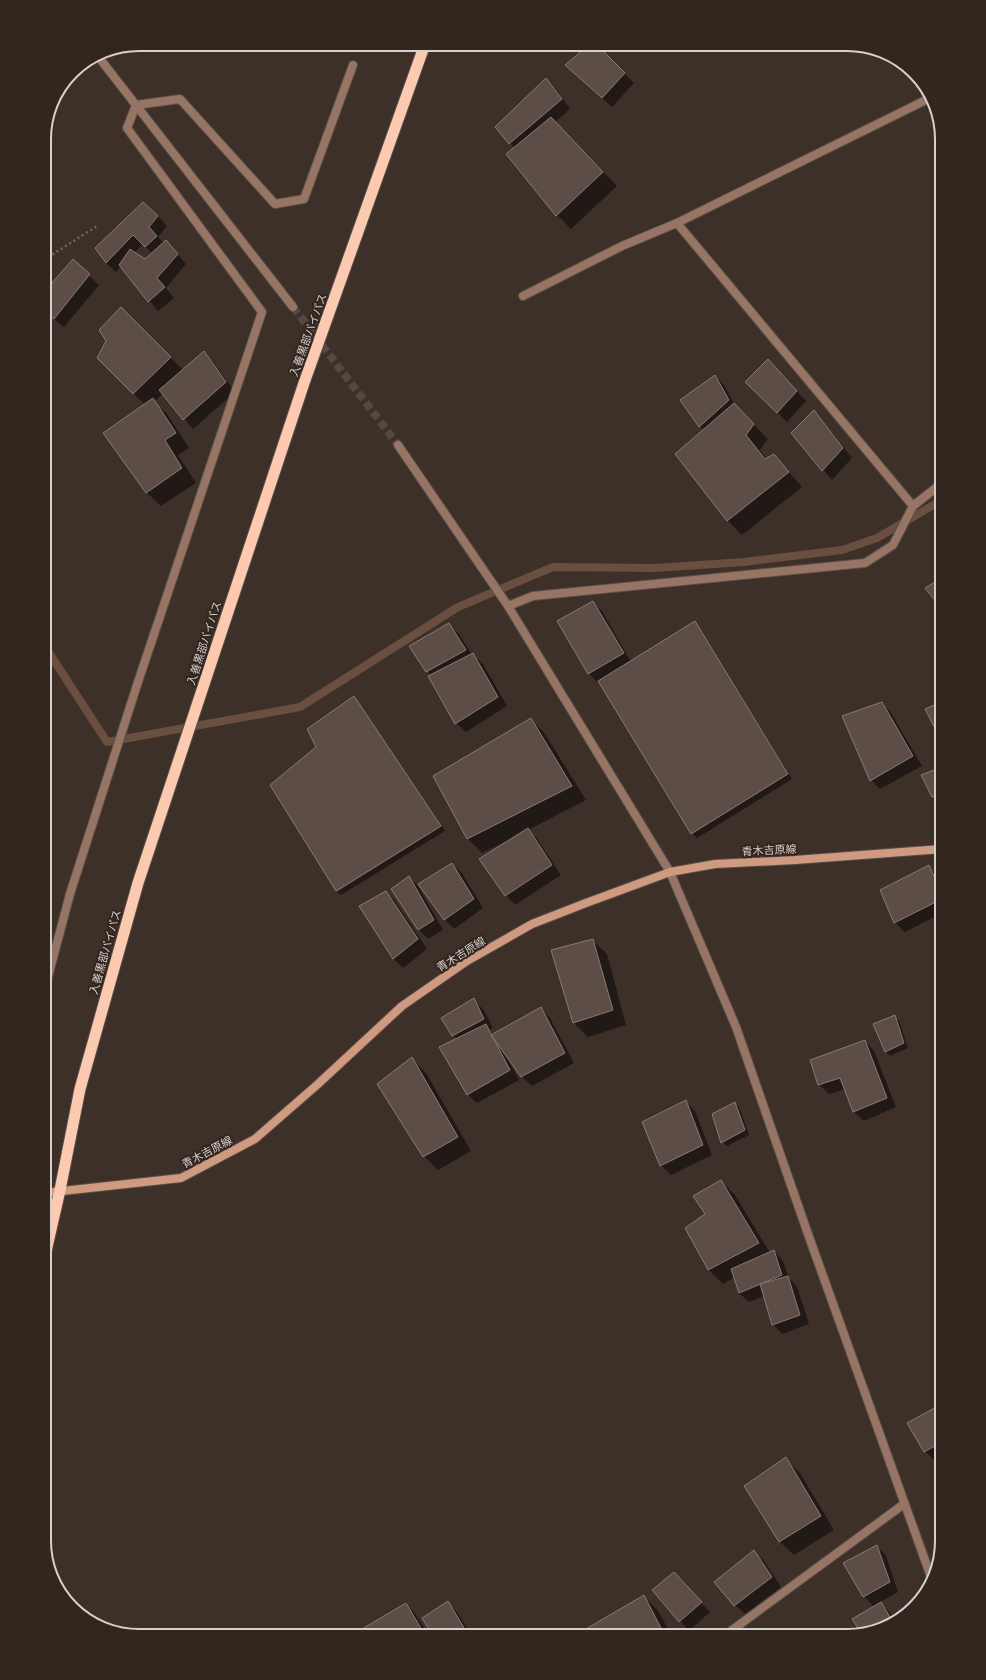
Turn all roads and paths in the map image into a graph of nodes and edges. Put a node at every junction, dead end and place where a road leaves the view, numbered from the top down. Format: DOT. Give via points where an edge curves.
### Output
graph roads {
  1 [pos="423,51"];
  2 [pos="101,60"];
  3 [pos="353,65"];
  4 [pos="926,100"];
  5 [pos="136,105"];
  6 [pos="677,223"];
  7 [pos="97,226"];
  8 [pos="51,256"];
  9 [pos="523,296"];
  10 [pos="293,307"];
  11 [pos="398,445"];
  12 [pos="935,489"];
  13 [pos="913,506"];
  14 [pos="508,606"];
  15 [pos="935,849"];
  16 [pos="670,872"];
  17 [pos="51,967"];
  18 [pos="60,1190"];
  19 [pos="51,1192"];
  20 [pos="51,1229"];
  21 [pos="904,1504"];
  22 [pos="929,1572"];
  23 [pos="734,1629"];
  1 -- 18 [label="highway, 入善黒部バイパス" via="302,390 138,884 80,1089"];
  2 -- 5 [label="street"];
  3 -- 5 [label="street" via="304,199 275,204 180,99"];
  4 -- 6 [label="street"];
  5 -- 10 [label="street"];
  5 -- 17 [label="street" via="127,128 262,312 77,872"];
  6 -- 9 [label="street" via="622,246"];
  6 -- 13 [label="street"];
  7 -- 8 [label="path"];
  11 -- 14 [label="street"];
  12 -- 13 [label="street"];
  13 -- 14 [label="street" via="894,545 865,563 533,596"];
  14 -- 16 [label="street"];
  15 -- 16 [label="main road, 青木吉原線" via="818,859 715,864"];
  16 -- 18 [label="main road, 青木吉原線" via="532,924 467,961 402,1006 255,1139 181,1178"];
  16 -- 21 [label="street" via="736,1027"];
  18 -- 19 [label="main road, 青木吉原線"];
  18 -- 20 [label="highway, 入善黒部バイパス"];
  21 -- 22 [label="street"];
  21 -- 23 [label="street"];
}
